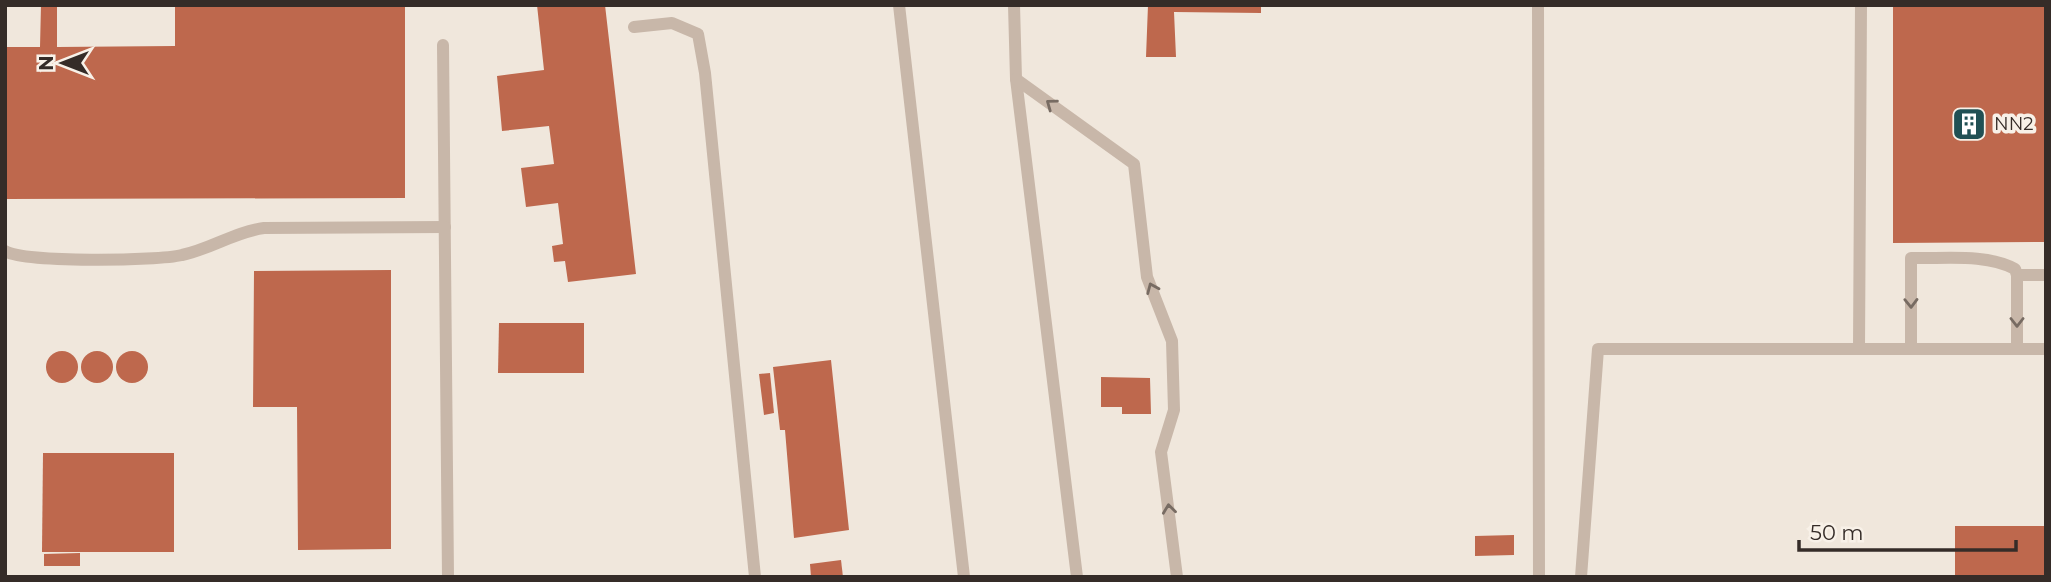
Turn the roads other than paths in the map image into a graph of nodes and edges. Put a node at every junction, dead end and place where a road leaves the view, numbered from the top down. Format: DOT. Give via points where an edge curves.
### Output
graph roads {
  1 [pos="899,5"];
  2 [pos="1014,5"];
  3 [pos="1538,5"];
  4 [pos="1861,5"];
  5 [pos="634,27"];
  6 [pos="443,45"];
  7 [pos="1016,79"];
  8 [pos="445,227"];
  9 [pos="5,251"];
  10 [pos="2017,275"];
  11 [pos="2046,275"];
  12 [pos="1859,349"];
  13 [pos="1912,349"];
  14 [pos="2017,349"];
  15 [pos="2046,349"];
  16 [pos="448,577"];
  17 [pos="755,577"];
  18 [pos="964,577"];
  19 [pos="1077,577"];
  20 [pos="1177,577"];
  21 [pos="1539,577"];
  22 [pos="1581,577"];
  1 -- 18 [label="lane"];
  2 -- 7 [label="lane"];
  3 -- 21 [label="lane"];
  4 -- 12 [label="lane"];
  5 -- 17 [label="lane" via="672,23 698,34"];
  6 -- 8 [label="lane"];
  7 -- 19 [label="lane"];
  20 -- 7 [label="lane, one-way" via="1161,452 1174,410 1172,341 1147,277 1134,164"];
  8 -- 9 [label="lane" via="264,228 240,231 180,256 33,259"];
  8 -- 16 [label="lane"];
  10 -- 11 [label="lane"];
  10 -- 13 [label="lane, one-way" via="2006,264 1910,258"];
  10 -- 14 [label="lane, one-way"];
  12 -- 13 [label="lane"];
  12 -- 22 [label="lane" via="1598,349"];
  13 -- 14 [label="lane"];
  14 -- 15 [label="lane"];
}
